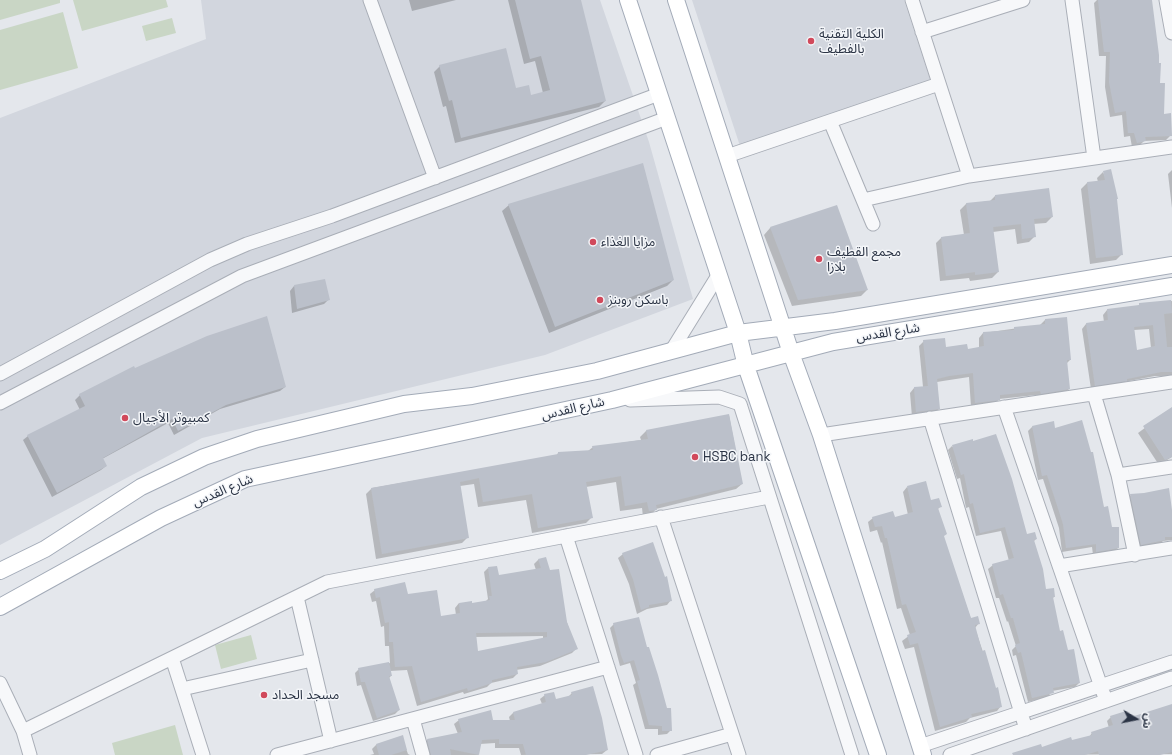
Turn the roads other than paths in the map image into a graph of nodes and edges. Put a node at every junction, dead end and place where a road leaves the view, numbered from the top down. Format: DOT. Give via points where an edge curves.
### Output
graph roads {
  1 [pos="370,0"];
  2 [pos="628,0"];
  3 [pos="676,0"];
  4 [pos="912,0"];
  5 [pos="1023,0"];
  6 [pos="1072,0"];
  7 [pos="1166,0"];
  8 [pos="922,32"];
  9 [pos="1172,33"];
  10 [pos="939,84"];
  11 [pos="659,94"];
  12 [pos="668,118"];
  13 [pos="830,121"];
  14 [pos="1172,146"];
  15 [pos="727,156"];
  16 [pos="1094,158"];
  17 [pos="969,176"];
  18 [pos="435,178"];
  19 [pos="863,200"];
  20 [pos="872,224"];
  21 [pos="1172,265"];
  22 [pos="719,274"];
  23 [pos="1172,286"];
  24 [pos="783,327"];
  25 [pos="738,333"];
  26 [pos="672,350"];
  27 [pos="791,353"];
  28 [pos="746,366"];
  29 [pos="0,374"];
  30 [pos="1172,382"];
  31 [pos="1094,394"];
  32 [pos="612,400"];
  33 [pos="0,403"];
  34 [pos="1004,407"];
  35 [pos="930,418"];
  36 [pos="821,435"];
  37 [pos="1172,467"];
  38 [pos="1118,475"];
  39 [pos="769,497"];
  40 [pos="661,518"];
  41 [pos="566,536"];
  42 [pos="1172,548"];
  43 [pos="1135,555"];
  44 [pos="1059,566"];
  45 [pos="0,571"];
  46 [pos="297,597"];
  47 [pos="0,608"];
  48 [pos="172,658"];
  49 [pos="312,660"];
  50 [pos="1172,662"];
  51 [pos="608,667"];
  52 [pos="1172,678"];
  53 [pos="0,683"];
  54 [pos="1100,686"];
  55 [pos="182,690"];
  56 [pos="1106,700"];
  57 [pos="1021,713"];
  58 [pos="413,719"];
  59 [pos="1026,729"];
  60 [pos="23,731"];
  61 [pos="732,734"];
  62 [pos="331,741"];
  63 [pos="921,751"];
  64 [pos="30,755"];
  65 [pos="203,755"];
  66 [pos="277,755"];
  67 [pos="423,755"];
  68 [pos="636,755"];
  69 [pos="657,755"];
  70 [pos="739,755"];
  71 [pos="852,755"];
  72 [pos="878,755"];
  73 [pos="950,755"];
  1 -- 18 [label="street"];
  2 -- 11 [label="main road"];
  3 -- 15 [label="main road"];
  4 -- 8 [label="street"];
  5 -- 8 [label="street"];
  6 -- 16 [label="street"];
  7 -- 9 [label="street"];
  8 -- 10 [label="street"];
  10 -- 13 [label="street"];
  10 -- 17 [label="street"];
  11 -- 12 [label="main road"];
  11 -- 18 [label="street"];
  12 -- 22 [label="main road"];
  12 -- 33 [label="street" via="242,276"];
  13 -- 15 [label="street"];
  13 -- 19 [label="street"];
  14 -- 16 [label="street"];
  15 -- 24 [label="main road"];
  16 -- 17 [label="street"];
  17 -- 19 [label="street"];
  18 -- 29 [label="street" via="247,244 210,260"];
  19 -- 20 [label="street"];
  21 -- 24 [label="main road" via="836,321"];
  22 -- 25 [label="main road"];
  22 -- 26 [label="street"];
  23 -- 27 [label="main road, شارع القدس" via="833,342"];
  24 -- 25 [label="main road"];
  24 -- 27 [label="main road"];
  25 -- 26 [label="main road"];
  25 -- 28 [label="main road"];
  26 -- 45 [label="main road" via="597,371 472,396 404,404 257,439 204,457 141,487 45,549"];
  27 -- 28 [label="main road, شارع القدس"];
  27 -- 36 [label="main road"];
  28 -- 32 [label="main road, شارع القدس"];
  28 -- 72 [label="main road"];
  30 -- 31 [label="street"];
  31 -- 34 [label="street"];
  31 -- 38 [label="street"];
  32 -- 39 [label="street" via="719,397 740,404"];
  32 -- 47 [label="main road, شارع القدس" via="245,479 161,518"];
  34 -- 35 [label="street"];
  34 -- 44 [label="street"];
  35 -- 36 [label="street"];
  35 -- 57 [label="street"];
  36 -- 63 [label="main road"];
  37 -- 38 [label="street"];
  38 -- 43 [label="street"];
  39 -- 40 [label="street"];
  39 -- 71 [label="street"];
  40 -- 41 [label="street"];
  40 -- 61 [label="street"];
  41 -- 46 [label="street" via="327,582"];
  41 -- 51 [label="street"];
  42 -- 43 [label="street"];
  43 -- 44 [label="street"];
  44 -- 54 [label="street"];
  46 -- 48 [label="street"];
  46 -- 49 [label="street"];
  48 -- 55 [label="street"];
  48 -- 60 [label="street"];
  49 -- 55 [label="street"];
  49 -- 62 [label="street"];
  50 -- 54 [label="street"];
  51 -- 58 [label="street"];
  51 -- 68 [label="street"];
  52 -- 56 [label="street"];
  53 -- 60 [label="street"];
  54 -- 56 [label="street"];
  54 -- 57 [label="street"];
  55 -- 65 [label="street"];
  56 -- 59 [label="street"];
  57 -- 59 [label="street"];
  57 -- 63 [label="street"];
  58 -- 62 [label="street"];
  58 -- 67 [label="street"];
  59 -- 73 [label="street"];
  60 -- 64 [label="street"];
  61 -- 69 [label="street"];
  61 -- 70 [label="street"];
  62 -- 66 [label="street"];
}
